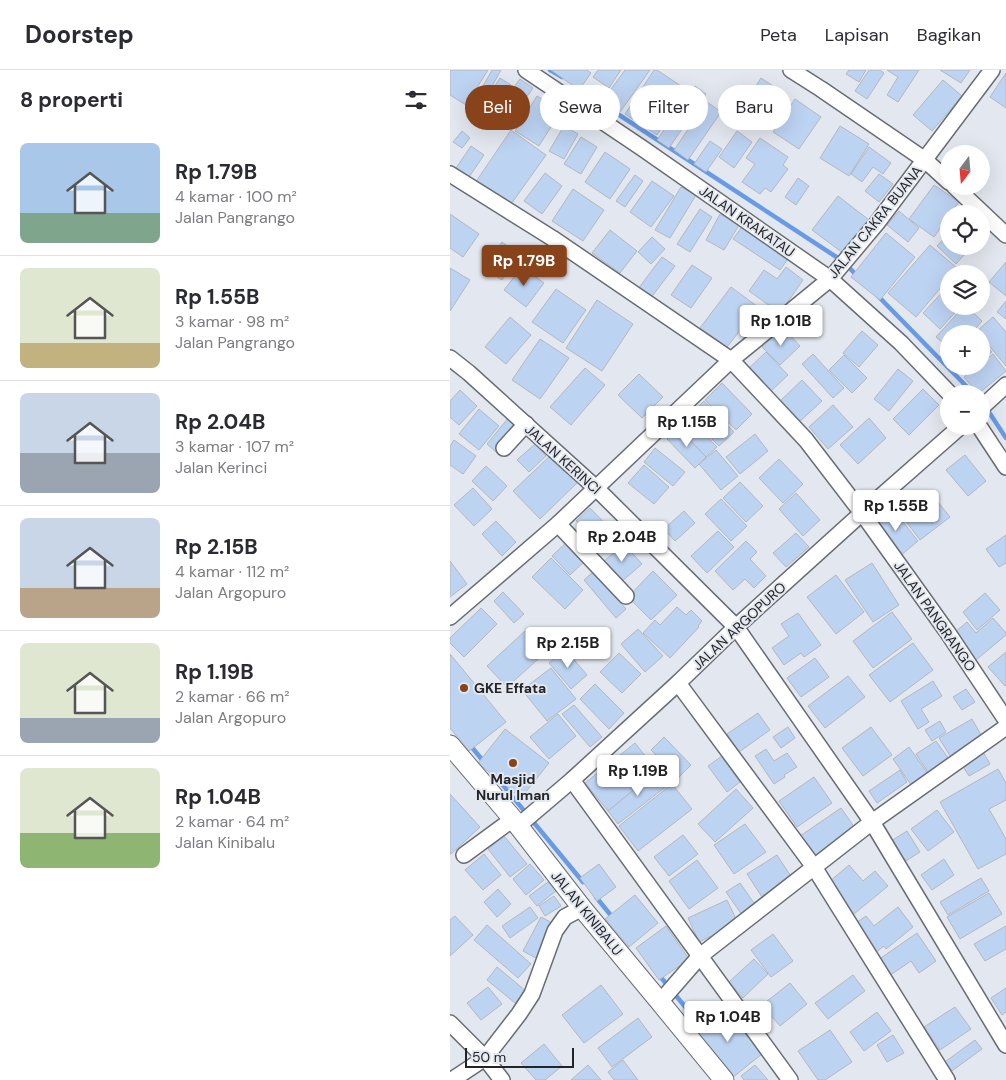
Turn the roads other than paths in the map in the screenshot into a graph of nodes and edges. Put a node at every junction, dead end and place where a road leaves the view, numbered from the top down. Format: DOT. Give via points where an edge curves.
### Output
graph roads {
  1 [pos="526,70"];
  2 [pos="791,70"];
  3 [pos="992,70"];
  4 [pos="925,160"];
  5 [pos="450,174"];
  6 [pos="940,174"];
  7 [pos="964,195"];
  8 [pos="1006,235"];
  9 [pos="830,279"];
  10 [pos="450,358"];
  11 [pos="731,360"];
  12 [pos="941,385"];
  13 [pos="1006,386"];
  14 [pos="990,400"];
  15 [pos="526,424"];
  16 [pos="951,435"];
  17 [pos="985,435"];
  18 [pos="504,448"];
  19 [pos="1006,467"];
  20 [pos="596,488"];
  21 [pos="862,513"];
  22 [pos="558,524"];
  23 [pos="626,596"];
  24 [pos="450,617"];
  25 [pos="736,627"];
  26 [pos="678,684"];
  27 [pos="1006,720"];
  28 [pos="1006,727"];
  29 [pos="450,745"];
  30 [pos="572,780"];
  31 [pos="872,822"];
  32 [pos="516,823"];
  33 [pos="464,855"];
  34 [pos="814,867"];
  35 [pos="582,908"];
  36 [pos="700,956"];
  37 [pos="660,1002"];
  38 [pos="450,1023"];
  39 [pos="1006,1045"];
  40 [pos="485,1058"];
  41 [pos="452,1080"];
  42 [pos="502,1080"];
  43 [pos="724,1080"];
  44 [pos="790,1080"];
  45 [pos="947,1080"];
  1 -- 9 [label="street, JALAN KRAKATAU"];
  2 -- 4 [label="street"];
  3 -- 4 [label="street, JALAN CAKRA BUANA"];
  4 -- 6 [label="street"];
  4 -- 9 [label="street, JALAN CAKRA BUANA"];
  5 -- 11 [label="street, JALAN PANGRANGO" via="552,238"];
  7 -- 8 [label="street"];
  9 -- 11 [label="street, JALAN CAKRA BUANA"];
  9 -- 12 [label="street, JALAN KRAKATAU" via="901,343"];
  10 -- 15 [label="street, JALAN KERINCI"];
  11 -- 20 [label="street, JALAN CAKRA BUANA"];
  11 -- 21 [label="street, JALAN PANGRANGO" via="806,440"];
  13 -- 14 [label="street"];
  15 -- 18 [label="street"];
  15 -- 20 [label="street, JALAN KERINCI"];
  16 -- 21 [label="street, JALAN ARGOPURO"];
  17 -- 19 [label="street"];
  20 -- 22 [label="street, JALAN CAKRA BUANA"];
  20 -- 25 [label="street, JALAN KERINCI"];
  21 -- 25 [label="street, JALAN ARGOPURO"];
  21 -- 27 [label="street, JALAN PANGRANGO"];
  22 -- 23 [label="street"];
  22 -- 24 [label="street, JALAN CAKRA BUANA"];
  25 -- 26 [label="street, JALAN ARGOPURO"];
  25 -- 31 [label="street"];
  26 -- 30 [label="street, JALAN ARGOPURO"];
  26 -- 34 [label="street"];
  28 -- 31 [label="street"];
  29 -- 32 [label="street, JALAN KINIBALU"];
  30 -- 32 [label="street, JALAN ARGOPURO"];
  30 -- 36 [label="street"];
  31 -- 34 [label="street"];
  31 -- 39 [label="street"];
  32 -- 33 [label="street, JALAN ARGOPURO"];
  32 -- 35 [label="street, JALAN KINIBALU"];
  34 -- 36 [label="street"];
  34 -- 45 [label="street"];
  35 -- 37 [label="street, JALAN KINIBALU"];
  35 -- 40 [label="street" via="564,917 552,938 532,994"];
  36 -- 37 [label="street"];
  36 -- 44 [label="street"];
  37 -- 43 [label="street, JALAN KINIBALU"];
  38 -- 40 [label="street"];
  40 -- 41 [label="street"];
  40 -- 42 [label="street"];
}
